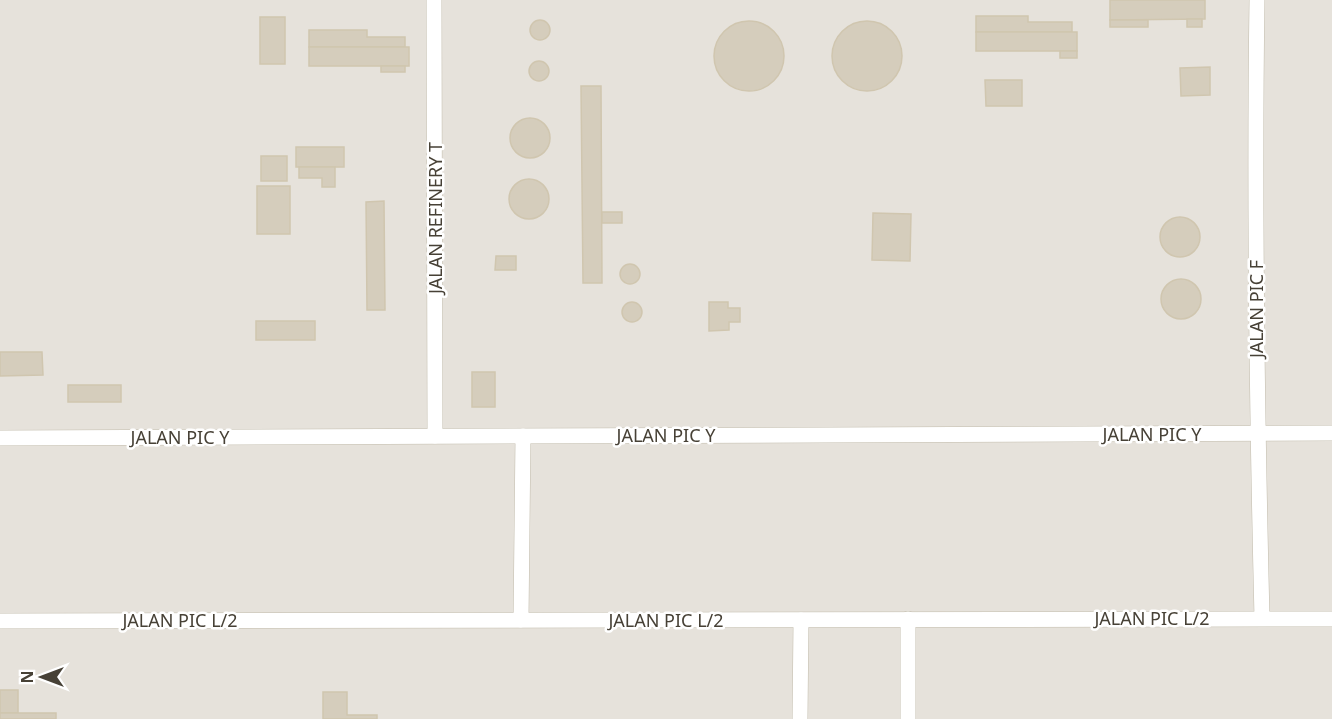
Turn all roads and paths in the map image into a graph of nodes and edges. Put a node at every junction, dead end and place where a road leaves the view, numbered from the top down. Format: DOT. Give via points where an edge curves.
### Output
graph roads {
  1 [pos="434,0"];
  2 [pos="1257,0"];
  3 [pos="1258,433"];
  4 [pos="1332,433"];
  5 [pos="435,436"];
  6 [pos="523,436"];
  7 [pos="0,438"];
  8 [pos="1262,618"];
  9 [pos="908,619"];
  10 [pos="1332,619"];
  11 [pos="521,620"];
  12 [pos="801,620"];
  13 [pos="0,621"];
  14 [pos="800,719"];
  15 [pos="908,719"];
  1 -- 5 [label="street, JALAN REFINERY T"];
  2 -- 3 [label="street, JALAN PIC F"];
  3 -- 4 [label="street, JALAN PIC Y"];
  3 -- 6 [label="street, JALAN PIC Y"];
  3 -- 8 [label="street, JALAN PIC F"];
  5 -- 6 [label="street, JALAN PIC Y"];
  5 -- 7 [label="street, JALAN PIC Y"];
  6 -- 11 [label="street"];
  8 -- 9 [label="street, JALAN PIC L/2"];
  8 -- 10 [label="street, JALAN PIC L/2"];
  9 -- 12 [label="street, JALAN PIC L/2"];
  9 -- 15 [label="street"];
  11 -- 12 [label="street, JALAN PIC L/2"];
  11 -- 13 [label="street, JALAN PIC L/2"];
  12 -- 14 [label="street"];
}
